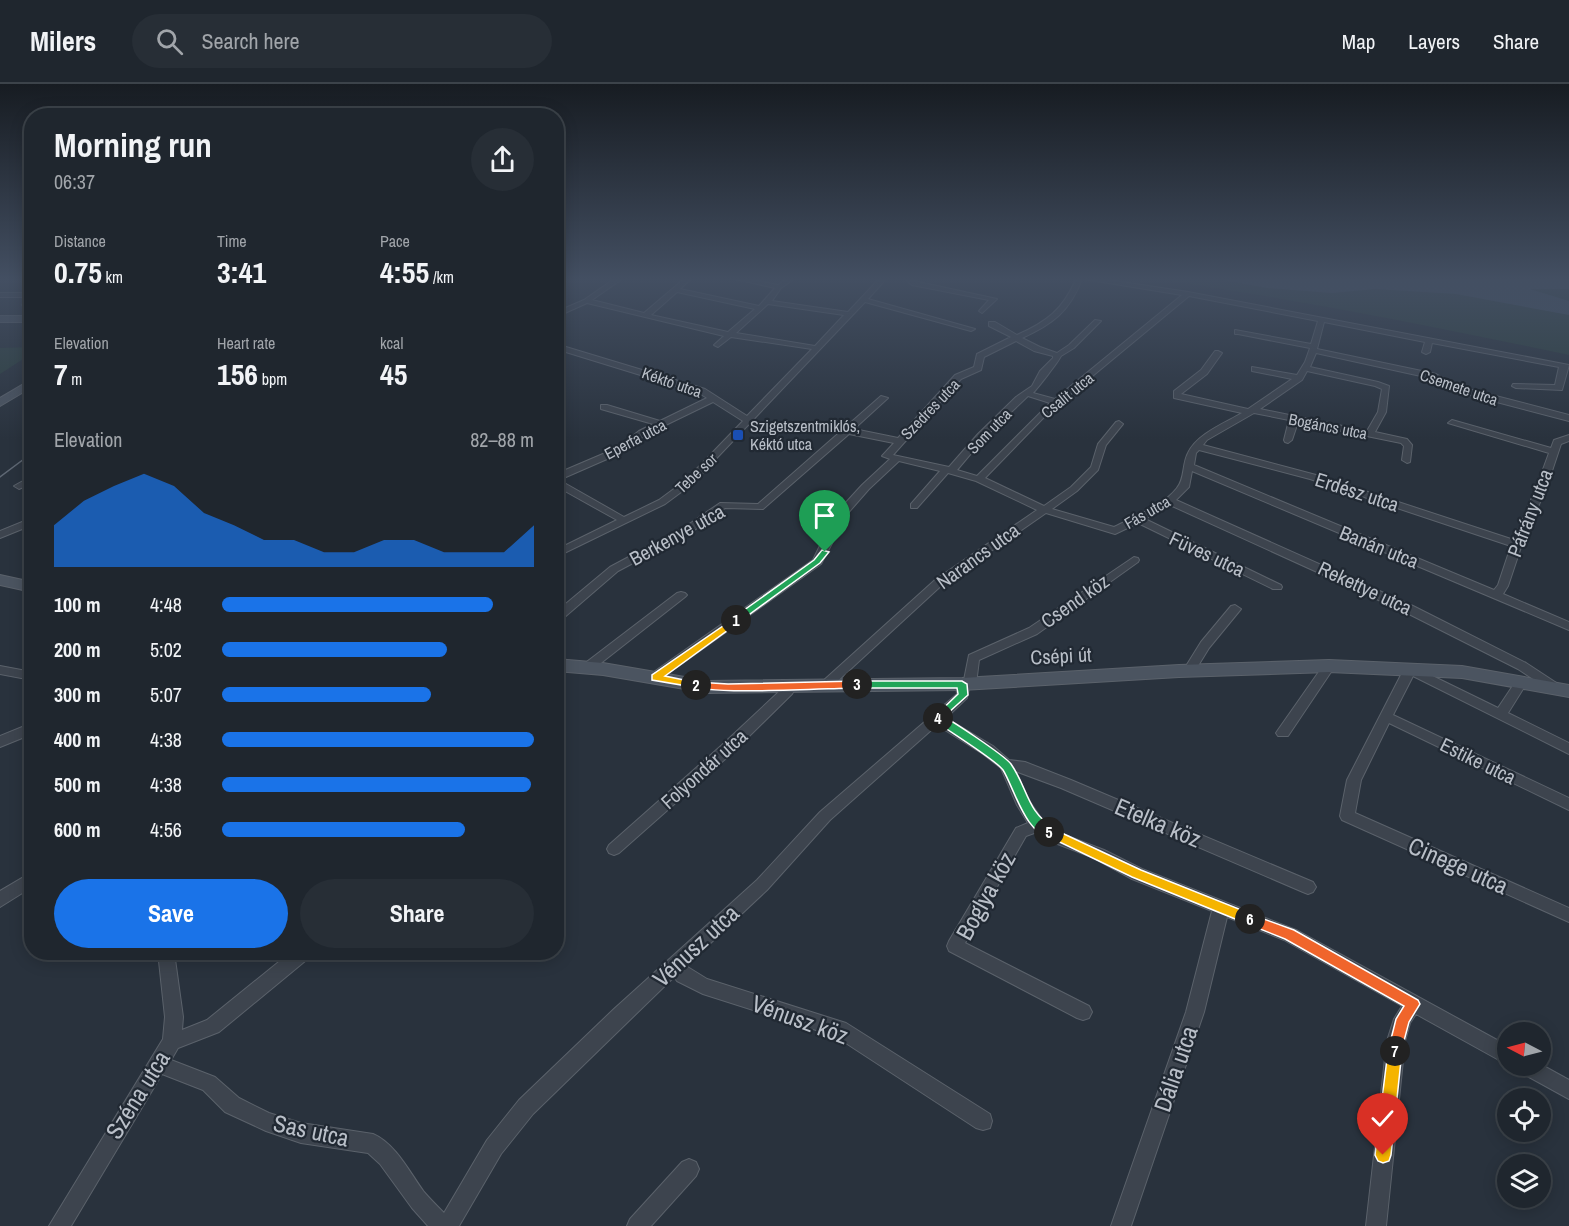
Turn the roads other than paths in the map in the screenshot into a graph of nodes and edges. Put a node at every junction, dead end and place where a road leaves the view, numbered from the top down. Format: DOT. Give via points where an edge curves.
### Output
graph roads {
  1 [pos="722,332"];
  2 [pos="832,332"];
  3 [pos="1007,332"];
  4 [pos="1028,332"];
  5 [pos="1086,332"];
  6 [pos="1142,332"];
  7 [pos="1239,332"];
  8 [pos="1318,332"];
  9 [pos="1371,332"];
  10 [pos="1395,332"];
  11 [pos="729,334"];
  12 [pos="1016,337"];
  13 [pos="1430,339"];
  14 [pos="1369,341"];
  15 [pos="718,345"];
  16 [pos="564,348"];
  17 [pos="817,348"];
  18 [pos="1313,348"];
  19 [pos="1426,352"];
  20 [pos="1218,353"];
  21 [pos="1057,355"];
  22 [pos="1566,367"];
  23 [pos="1305,368"];
  24 [pos="1255,369"];
  25 [pos="1299,378"];
  26 [pos="1516,386"];
  27 [pos="24,387"];
  28 [pos="1028,394"];
  29 [pos="714,398"];
  30 [pos="884,398"];
  31 [pos="1057,402"];
  32 [pos="0,403"];
  33 [pos="604,407"];
  34 [pos="1252,411"];
  35 [pos="1569,418"];
  36 [pos="1294,419"];
  37 [pos="748,420"];
  38 [pos="1452,423"];
  39 [pos="662,424"];
  40 [pos="1119,424"];
  41 [pos="849,431"];
  42 [pos="1370,434"];
  43 [pos="1569,438"];
  44 [pos="1288,440"];
  45 [pos="899,441"];
  46 [pos="1196,446"];
  47 [pos="1552,451"];
  48 [pos="892,457"];
  49 [pos="1407,460"];
  50 [pos="1190,467"];
  51 [pos="949,470"];
  52 [pos="564,476"];
  53 [pos="979,479"];
  54 [pos="24,483"];
  55 [pos="564,485"];
  56 [pos="19,486"];
  57 [pos="1170,501"];
  58 [pos="915,506"];
  59 [pos="1043,509"];
  60 [pos="1138,519"];
  61 [pos="625,521"];
  62 [pos="24,524"];
  63 [pos="0,535"];
  64 [pos="1517,544"];
  65 [pos="564,550"];
  66 [pos="1134,560"];
  67 [pos="0,580"];
  68 [pos="24,585"];
  69 [pos="1277,587"];
  70 [pos="681,595"];
  71 [pos="1496,595"];
  72 [pos="1235,609"];
  73 [pos="564,611"];
  74 [pos="1569,626"];
  75 [pos="564,665"];
  76 [pos="1329,666"];
  77 [pos="588,667"];
  78 [pos="1410,669"];
  79 [pos="0,670"];
  80 [pos="1189,671"];
  81 [pos="24,674"];
  82 [pos="656,677"];
  83 [pos="1522,681"];
  84 [pos="827,684"];
  85 [pos="966,684"];
  86 [pos="791,685"];
  87 [pos="1562,689"];
  88 [pos="1500,714"];
  89 [pos="1387,717"];
  90 [pos="938,719"];
  91 [pos="24,732"];
  92 [pos="1283,733"];
  93 [pos="0,742"];
  94 [pos="1569,749"];
  95 [pos="1006,765"];
  96 [pos="1569,804"];
  97 [pos="1038,825"];
  98 [pos="614,849"];
  99 [pos="24,884"];
  100 [pos="1308,887"];
  101 [pos="0,900"];
  102 [pos="1221,908"];
  103 [pos="1569,915"];
  104 [pos="167,960"];
  105 [pos="294,960"];
  106 [pos="675,966"];
  107 [pos="1413,1004"];
  108 [pos="1083,1012"];
  109 [pos="172,1041"];
  110 [pos="1497,1050"];
  111 [pos="158,1064"];
  112 [pos="1544,1076"];
  113 [pos="1569,1090"];
  114 [pos="983,1120"];
  115 [pos="688,1169"];
  116 [pos="59,1226"];
  117 [pos="442,1226"];
  118 [pos="448,1226"];
  119 [pos="637,1226"];
  120 [pos="1121,1226"];
  121 [pos="1376,1226"];
  1 -- 11 [label="street"];
  2 -- 17 [label="street, Tebe sor"];
  3 -- 12 [label="street"];
  4 -- 12 [label="street, Szedres utca"];
  5 -- 21 [label="street, Som utca" via="1063,355"];
  6 -- 31 [label="street, Csalit utca"];
  7 -- 18 [label="street, Csemete utca"];
  8 -- 18 [label="street"];
  9 -- 14 [label="street"];
  10 -- 13 [label="street"];
  11 -- 15 [label="street"];
  11 -- 17 [label="street"];
  12 -- 21 [label="street" via="1042,352"];
  12 -- 45 [label="street, Szedres utca" via="980,356 978,368 958,377"];
  13 -- 19 [label="street"];
  13 -- 22 [label="street"];
  16 -- 29 [label="street, Kéktó utca" via="670,380"];
  17 -- 37 [label="street, Tebe sor"];
  18 -- 23 [label="street"];
  18 -- 35 [label="street, Csemete utca" via="1433,376 1455,388"];
  20 -- 34 [label="street, Bogáncs utca" via="1177,396"];
  21 -- 28 [label="street, Som utca"];
  22 -- 26 [label="street" via="1559,388"];
  23 -- 25 [label="street"];
  23 -- 42 [label="street" via="1386,388"];
  24 -- 25 [label="street"];
  25 -- 34 [label="street"];
  27 -- 32 [label="street"];
  28 -- 31 [label="street, Som utca"];
  28 -- 51 [label="street, Som utca"];
  29 -- 37 [label="street, Kéktó utca"];
  29 -- 39 [label="street, Eperfa utca"];
  30 -- 41 [label="street, Berkenye utca"];
  31 -- 53 [label="street, Csalit utca"];
  33 -- 39 [label="street"];
  34 -- 36 [label="street, Bogáncs utca"];
  34 -- 46 [label="street"];
  36 -- 42 [label="street, Bogáncs utca"];
  36 -- 44 [label="street"];
  37 -- 61 [label="street, Tebe sor" via="689,482 662,502"];
  38 -- 47 [label="street"];
  39 -- 52 [label="street, Eperfa utca" via="620,450"];
  40 -- 59 [label="street, Narancs utca" via="1102,444 1095,468 1074,489"];
  41 -- 45 [label="street"];
  41 -- 73 [label="street, Berkenye utca" via="760,507 723,505 689,529 614,569"];
  42 -- 49 [label="street, Bogáncs utca" via="1404,441 1408,445"];
  43 -- 47 [label="street, Páfrány utca" via="1557,442"];
  45 -- 48 [label="street, Szedres utca"];
  46 -- 50 [label="street, Fás utca"];
  46 -- 64 [label="street, Erdész utca" via="1313,477"];
  47 -- 64 [label="street, Páfrány utca"];
  48 -- 51 [label="street, Fás utca"];
  48 -- 82 [label="street, Szedres utca" via="839,519 817,562"];
  50 -- 57 [label="street, Fás utca" via="1184,488"];
  50 -- 71 [label="street, Banán utca"];
  51 -- 53 [label="street, Fás utca"];
  51 -- 58 [label="street, Som utca"];
  53 -- 59 [label="street, Fás utca"];
  54 -- 56 [label="street"];
  55 -- 61 [label="street"];
  57 -- 60 [label="street, Fás utca"];
  57 -- 87 [label="street, Rekettye utca" via="1409,609"];
  59 -- 60 [label="street, Fás utca" via="1115,531"];
  59 -- 84 [label="street, Narancs utca" via="939,582"];
  60 -- 69 [label="street, Füves utca"];
  61 -- 65 [label="street, Tebe sor"];
  62 -- 63 [label="street"];
  64 -- 71 [label="street, Páfrány utca" via="1503,586"];
  66 -- 85 [label="street, Csend köz" via="1033,631 973,658"];
  67 -- 68 [label="street"];
  70 -- 77 [label="street"];
  71 -- 74 [label="street, Banán utca"];
  72 -- 80 [label="street"];
  75 -- 77 [label="street, Csépi út"];
  76 -- 78 [label="street, Csépi út"];
  76 -- 80 [label="street, Csépi út"];
  76 -- 92 [label="street"];
  77 -- 82 [label="street, Csépi út"];
  78 -- 83 [label="street, Csépi út"];
  78 -- 88 [label="street"];
  78 -- 89 [label="street"];
  79 -- 81 [label="street"];
  80 -- 85 [label="street, Csépi út"];
  82 -- 86 [label="street, Csépi út" via="708,687"];
  83 -- 87 [label="street, Csépi út"];
  83 -- 88 [label="street"];
  84 -- 85 [label="street, Csépi út"];
  84 -- 86 [label="street, Csépi út"];
  85 -- 90 [label="street, Vénusz utca" via="963,695"];
  86 -- 98 [label="street, Folyondár utca" via="727,749"];
  88 -- 94 [label="street"];
  89 -- 96 [label="street, Estike utca"];
  89 -- 103 [label="street, Cinege utca" via="1354,780 1347,816"];
  90 -- 95 [label="street"];
  90 -- 106 [label="street, Vénusz utca" via="825,816 762,885"];
  91 -- 93 [label="street"];
  95 -- 97 [label="street"];
  95 -- 100 [label="street, Etelka köz" via="1020,766 1066,784"];
  97 -- 102 [label="street" via="1060,839"];
  97 -- 108 [label="street, Boglya köz" via="1021,832 955,945"];
  99 -- 101 [label="street"];
  102 -- 107 [label="street" via="1290,934"];
  102 -- 120 [label="street, Dália utca" via="1195,1012"];
  104 -- 109 [label="street, Széna utca" via="174,1017"];
  105 -- 109 [label="street" via="213,1026"];
  106 -- 114 [label="street, Vénusz köz" via="703,986 840,1029"];
  106 -- 118 [label="street, Vénusz utca" via="526,1107 494,1147"];
  107 -- 110 [label="street"];
  107 -- 121 [label="street" via="1396,1041"];
  109 -- 111 [label="street, Széna utca"];
  111 -- 116 [label="street, Széna utca"];
  111 -- 117 [label="street, Sas utca" via="209,1083 232,1105 266,1122 301,1133 373,1144"];
  112 -- 113 [label="street"];
  115 -- 119 [label="street"];
}
